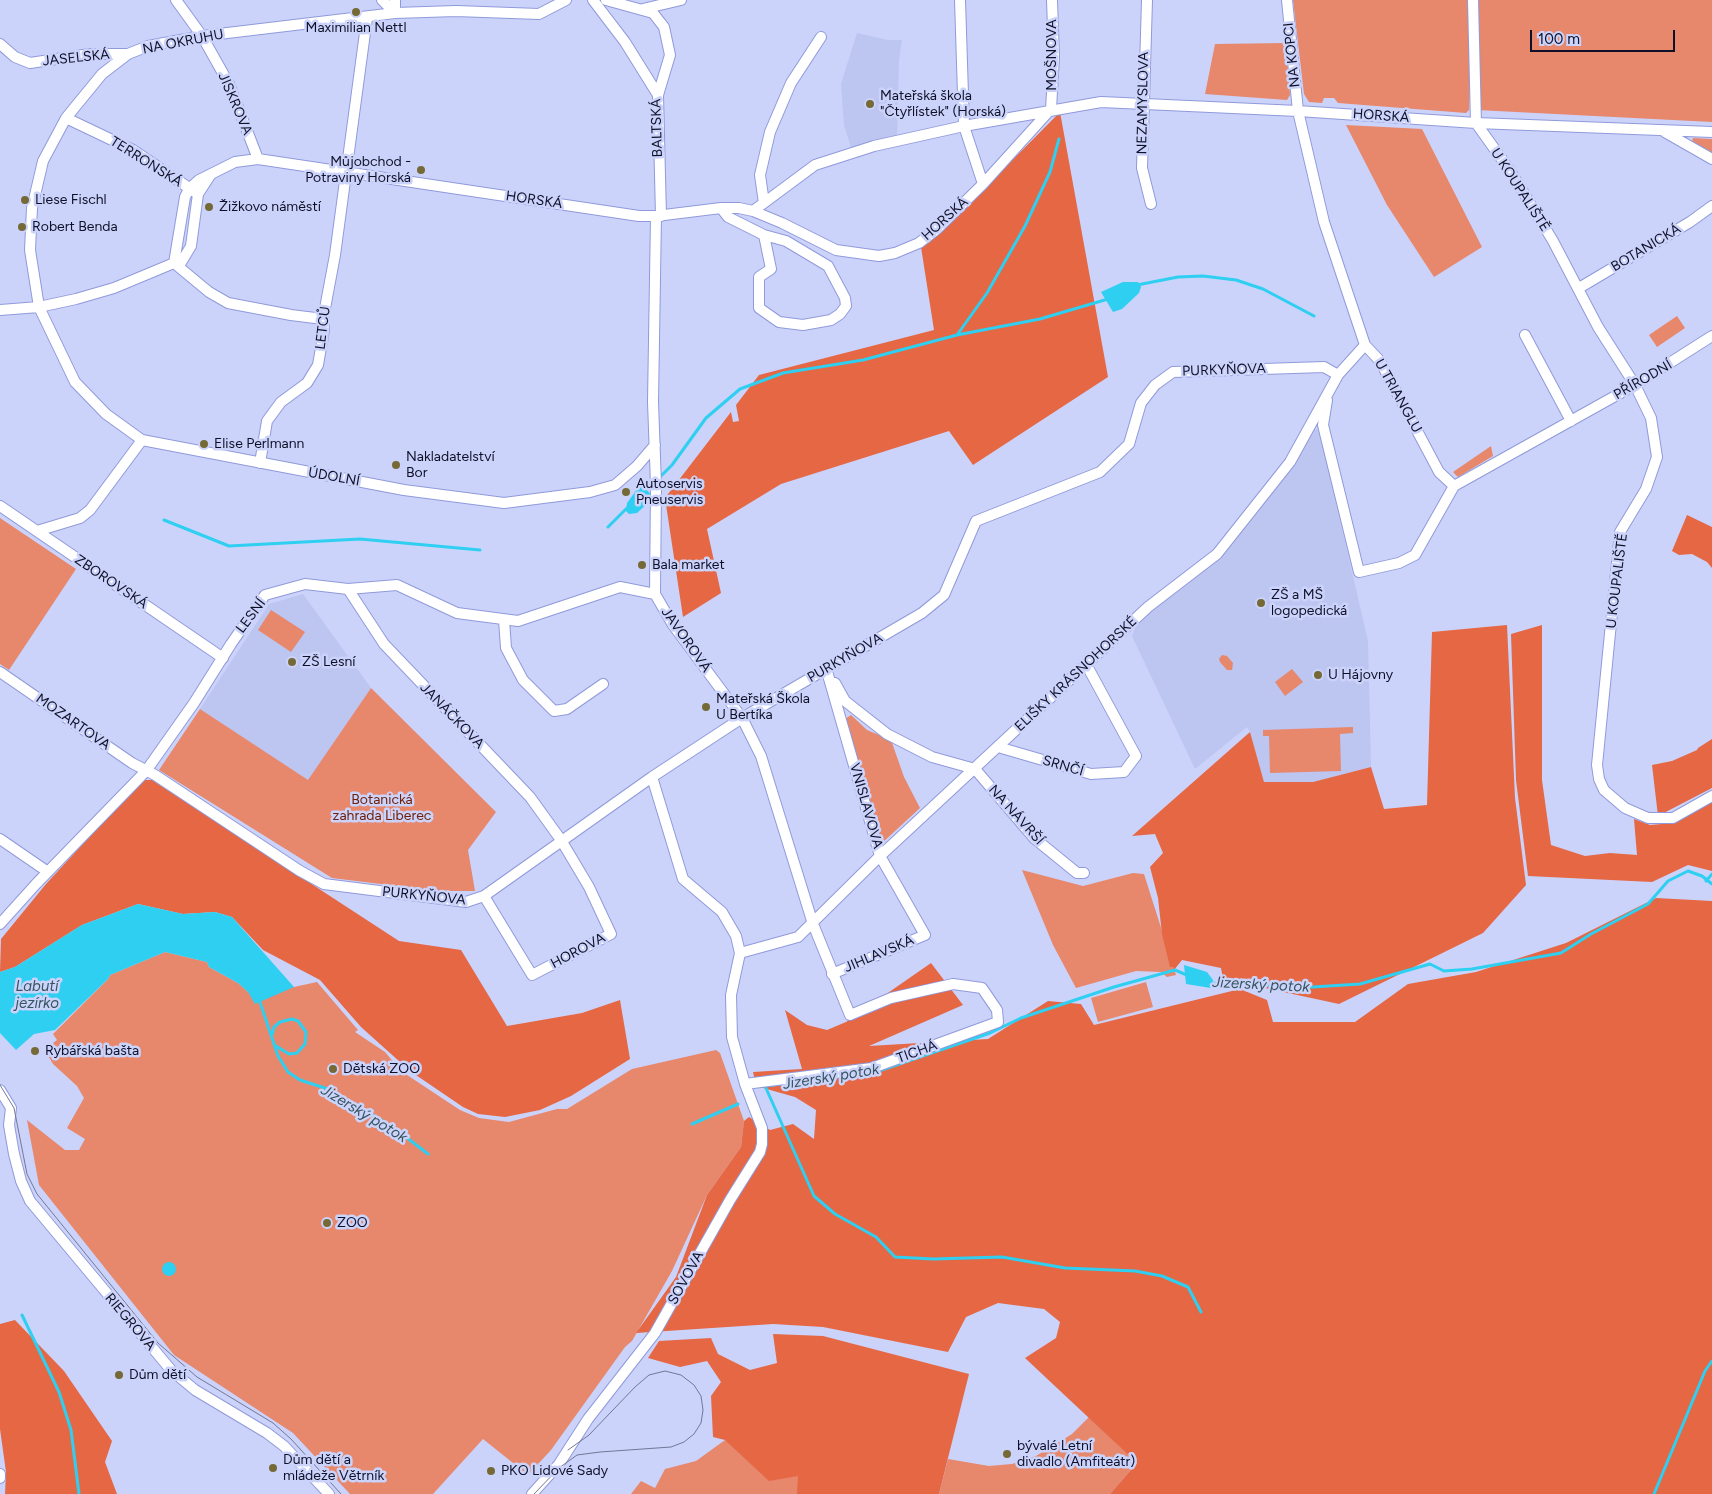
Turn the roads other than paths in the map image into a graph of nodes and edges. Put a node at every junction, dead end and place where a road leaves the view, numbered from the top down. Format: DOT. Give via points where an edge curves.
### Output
graph roads {
  1 [pos="176,0"];
  2 [pos="382,0"];
  3 [pos="395,0"];
  4 [pos="566,0"];
  5 [pos="593,0"];
  6 [pos="606,0"];
  7 [pos="680,0"];
  8 [pos="960,0"];
  9 [pos="1052,0"];
  10 [pos="1147,0"];
  11 [pos="1287,0"];
  12 [pos="1473,0"];
  13 [pos="641,5"];
  14 [pos="395,13"];
  15 [pos="367,18"];
  16 [pos="202,36"];
  17 [pos="821,37"];
  18 [pos="0,44"];
  19 [pos="128,54"];
  20 [pos="658,95"];
  21 [pos="1142,102"];
  22 [pos="1051,109"];
  23 [pos="1298,111"];
  24 [pos="66,118"];
  25 [pos="1476,123"];
  26 [pos="964,126"];
  27 [pos="1662,131"];
  28 [pos="1712,132"];
  29 [pos="258,159"];
  30 [pos="1712,159"];
  31 [pos="347,173"];
  32 [pos="983,184"];
  33 [pos="194,192"];
  34 [pos="764,203"];
  35 [pos="1152,204"];
  36 [pos="1712,206"];
  37 [pos="721,208"];
  38 [pos="753,211"];
  39 [pos="659,216"];
  40 [pos="764,235"];
  41 [pos="176,264"];
  42 [pos="1579,288"];
  43 [pos="39,307"];
  44 [pos="0,310"];
  45 [pos="323,319"];
  46 [pos="1525,335"];
  47 [pos="1712,336"];
  48 [pos="1365,345"];
  49 [pos="1338,375"];
  50 [pos="1635,385"];
  51 [pos="1328,393"];
  52 [pos="1571,421"];
  53 [pos="142,440"];
  54 [pos="655,446"];
  55 [pos="260,464"];
  56 [pos="1454,486"];
  57 [pos="0,506"];
  58 [pos="37,531"];
  59 [pos="348,589"];
  60 [pos="655,594"];
  61 [pos="504,620"];
  62 [pos="223,658"];
  63 [pos="1086,664"];
  64 [pos="826,668"];
  65 [pos="1,675"];
  66 [pos="603,684"];
  67 [pos="742,718"];
  68 [pos="998,747"];
  69 [pos="975,768"];
  70 [pos="146,771"];
  71 [pos="652,777"];
  72 [pos="1712,796"];
  73 [pos="0,839"];
  74 [pos="561,840"];
  75 [pos="880,856"];
  76 [pos="48,872"];
  77 [pos="1084,874"];
  78 [pos="484,896"];
  79 [pos="0,924"];
  80 [pos="813,924"];
  81 [pos="925,935"];
  82 [pos="740,954"];
  83 [pos="832,974"];
  84 [pos="998,1022"];
  85 [pos="745,1084"];
  86 [pos="0,1090"];
  87 [pos="9,1125"];
  88 [pos="0,1132"];
  89 [pos="0,1474"];
  90 [pos="0,1478"];
  91 [pos="329,1494"];
  92 [pos="532,1494"];
  1 -- 16 [label="street, JISKROVA"];
  2 -- 14 [label="street"];
  3 -- 14 [label="street"];
  4 -- 14 [label="street, NA OKRUHU" via="539,14"];
  5 -- 20 [label="street, BALTSKÁ" via="625,42"];
  6 -- 13 [label="street"];
  7 -- 13 [label="street"];
  8 -- 26 [label="street"];
  9 -- 22 [label="street, MOŠNOVA" via="1054,57"];
  10 -- 21 [label="street, NEZAMYSLOVA"];
  11 -- 23 [label="street, NA KOPCI"];
  12 -- 25 [label="street"];
  13 -- 20 [label="street" via="653,13 664,27 670,55"];
  14 -- 15 [label="street, NA OKRUHU"];
  15 -- 16 [label="street, NA OKRUHU"];
  15 -- 31 [label="street, LETCŮ"];
  16 -- 19 [label="street, NA OKRUHU" via="148,46"];
  16 -- 29 [label="street, JISKROVA" via="229,84"];
  17 -- 34 [label="street" via="791,83 770,132 760,176"];
  18 -- 19 [label="street, JASELSKÁ" via="15,57 30,63 90,54"];
  19 -- 24 [label="street, NA OKRUHU" via="102,74"];
  20 -- 39 [label="street, BALTSKÁ"];
  21 -- 22 [label="street, HORSKÁ" via="1101,102"];
  21 -- 23 [label="street, HORSKÁ"];
  21 -- 35 [label="street, NEZAMYSLOVA" via="1142,168"];
  22 -- 26 [label="street, HORSKÁ"];
  22 -- 32 [label="street, HORSKÁ"];
  23 -- 25 [label="street, HORSKÁ"];
  23 -- 48 [label="street, U TRIANGLU" via="1324,222"];
  24 -- 33 [label="street, TERRONSKÁ" via="133,150"];
  24 -- 43 [label="street, NA OKRUHU" via="42,162 32,208 30,250"];
  25 -- 27 [label="street, HORSKÁ"];
  25 -- 42 [label="street, U KOUPALIŠTĚ" via="1511,172"];
  26 -- 32 [label="street"];
  26 -- 34 [label="street, HORSKÁ" via="874,146 815,165"];
  27 -- 28 [label="street, HORSKÁ"];
  27 -- 30 [label="street"];
  29 -- 31 [label="street, HORSKÁ"];
  29 -- 33 [label="street, HORSKÁ" via="234,162 214,171"];
  31 -- 39 [label="street, HORSKÁ"];
  31 -- 45 [label="street, LETCŮ"];
  32 -- 38 [label="street, HORSKÁ" via="937,230 895,253 879,256 836,250"];
  33 -- 41 [label="street" via="191,246"];
  33 -- 41 [label="street" via="185,197"];
  34 -- 38 [label="street, HORSKÁ"];
  36 -- 42 [label="street, BOTANICKÁ"];
  37 -- 38 [label="street, HORSKÁ"];
  37 -- 39 [label="street, HORSKÁ"];
  37 -- 40 [label="street" via="728,218"];
  39 -- 54 [label="street, JAVOROVÁ" via="653,359"];
  40 -- 40 [label="street" via="786,241 828,266 845,298 846,306 840,314 831,320 803,324 779,322 759,308 759,277 771,269"];
  41 -- 43 [label="street" via="114,288"];
  41 -- 45 [label="street" via="208,292 228,303"];
  42 -- 50 [label="street, U KOUPALIŠTĚ" via="1598,327"];
  43 -- 44 [label="street"];
  43 -- 53 [label="street, NA OKRUHU" via="75,382 106,414"];
  45 -- 55 [label="street, LETCŮ" via="318,365 307,383 280,402 267,421"];
  46 -- 52 [label="street"];
  47 -- 50 [label="street, PŘÍRODNÍ"];
  48 -- 49 [label="street, ELIŠKY KRÁSNOHORSKÉ"];
  48 -- 56 [label="street, U TRIANGLU" via="1380,361 1439,472"];
  49 -- 51 [label="street, ELIŠKY KRÁSNOHORSKÉ"];
  49 -- 64 [label="street, PURKYŇOVA" via="1324,367 1173,372 1155,384 1141,403 1130,444 1100,472 976,521 944,595 922,613"];
  50 -- 52 [label="street, PŘÍRODNÍ"];
  50 -- 72 [label="street, U KOUPALIŠTĚ" via="1651,418 1657,457 1646,489 1620,532 1597,766 1599,779 1604,790 1625,808 1648,818 1673,818"];
  51 -- 56 [label="street" via="1323,425 1359,572 1399,563 1415,554"];
  51 -- 63 [label="street, ELIŠKY KRÁSNOHORSKÉ" via="1290,462 1217,554 1148,607"];
  52 -- 56 [label="street, PŘÍRODNÍ"];
  53 -- 55 [label="street, ÚDOLNÍ"];
  53 -- 58 [label="street" via="90,510 80,518"];
  54 -- 55 [label="street, ÚDOLNÍ" via="614,485 590,492 504,503 404,490"];
  54 -- 60 [label="street, JAVOROVÁ"];
  57 -- 58 [label="street, ZBOROVSKÁ"];
  58 -- 62 [label="street, ZBOROVSKÁ"];
  59 -- 61 [label="street, LESNÍ" via="397,585 457,613"];
  59 -- 62 [label="street, LESNÍ" via="305,584 265,595"];
  59 -- 74 [label="street, JANÁČKOVA" via="384,644 530,797"];
  60 -- 61 [label="street, LESNÍ" via="620,587 518,622"];
  60 -- 67 [label="street, JAVOROVÁ" via="673,625"];
  61 -- 66 [label="street" via="506,648 524,680 554,711 567,709"];
  62 -- 70 [label="street, LESNÍ"];
  63 -- 68 [label="street, ELIŠKY KRÁSNOHORSKÉ"];
  63 -- 68 [label="street, SRNČÍ" via="1136,756 1124,772 1091,774"];
  64 -- 67 [label="street, PURKYŇOVA"];
  64 -- 69 [label="street" via="845,701 887,734 932,757"];
  64 -- 75 [label="street, VNISLAVOVA"];
  65 -- 70 [label="street, MOZARTOVA"];
  67 -- 71 [label="street, PURKYŇOVA"];
  67 -- 80 [label="street, JAVOROVÁ" via="761,756"];
  68 -- 69 [label="street, ELIŠKY KRÁSNOHORSKÉ"];
  69 -- 75 [label="street, ELIŠKY KRÁSNOHORSKÉ"];
  69 -- 77 [label="street, NA NÁVRŠÍ" via="1034,838 1077,873"];
  70 -- 76 [label="street, LESNÍ"];
  70 -- 78 [label="street, PURKYŇOVA" via="324,884 466,902"];
  71 -- 74 [label="street, PURKYŇOVA"];
  71 -- 82 [label="street" via="683,879 722,912 736,936"];
  73 -- 76 [label="street"];
  74 -- 78 [label="street, PURKYŇOVA"];
  74 -- 78 [label="street, HOROVA" via="589,887 611,934 532,975"];
  75 -- 80 [label="street, ELIŠKY KRÁSNOHORSKÉ"];
  75 -- 81 [label="street, VNISLAVOVA"];
  76 -- 79 [label="street, LESNÍ"];
  80 -- 82 [label="street, ELIŠKY KRÁSNOHORSKÉ" via="798,937"];
  80 -- 83 [label="street, JAVOROVÁ"];
  81 -- 83 [label="street, JIHLAVSKÁ"];
  82 -- 85 [label="street, SOVOVA" via="731,995 732,1037"];
  83 -- 84 [label="street, JAVOROVÁ" via="850,1015 891,998 953,984 982,988 998,1010"];
  84 -- 85 [label="street, TICHÁ" via="872,1068"];
  85 -- 92 [label="street, SOVOVA" via="762,1128 760,1152 654,1333 588,1419 559,1464"];
  86 -- 87 [label="street, RIEGROVA" via="11,1108"];
  87 -- 88 [label="street"];
  87 -- 91 [label="street, RIEGROVA" via="21,1181 30,1202 152,1350 195,1390 284,1446"];
  89 -- 90 [label="street"];
}
